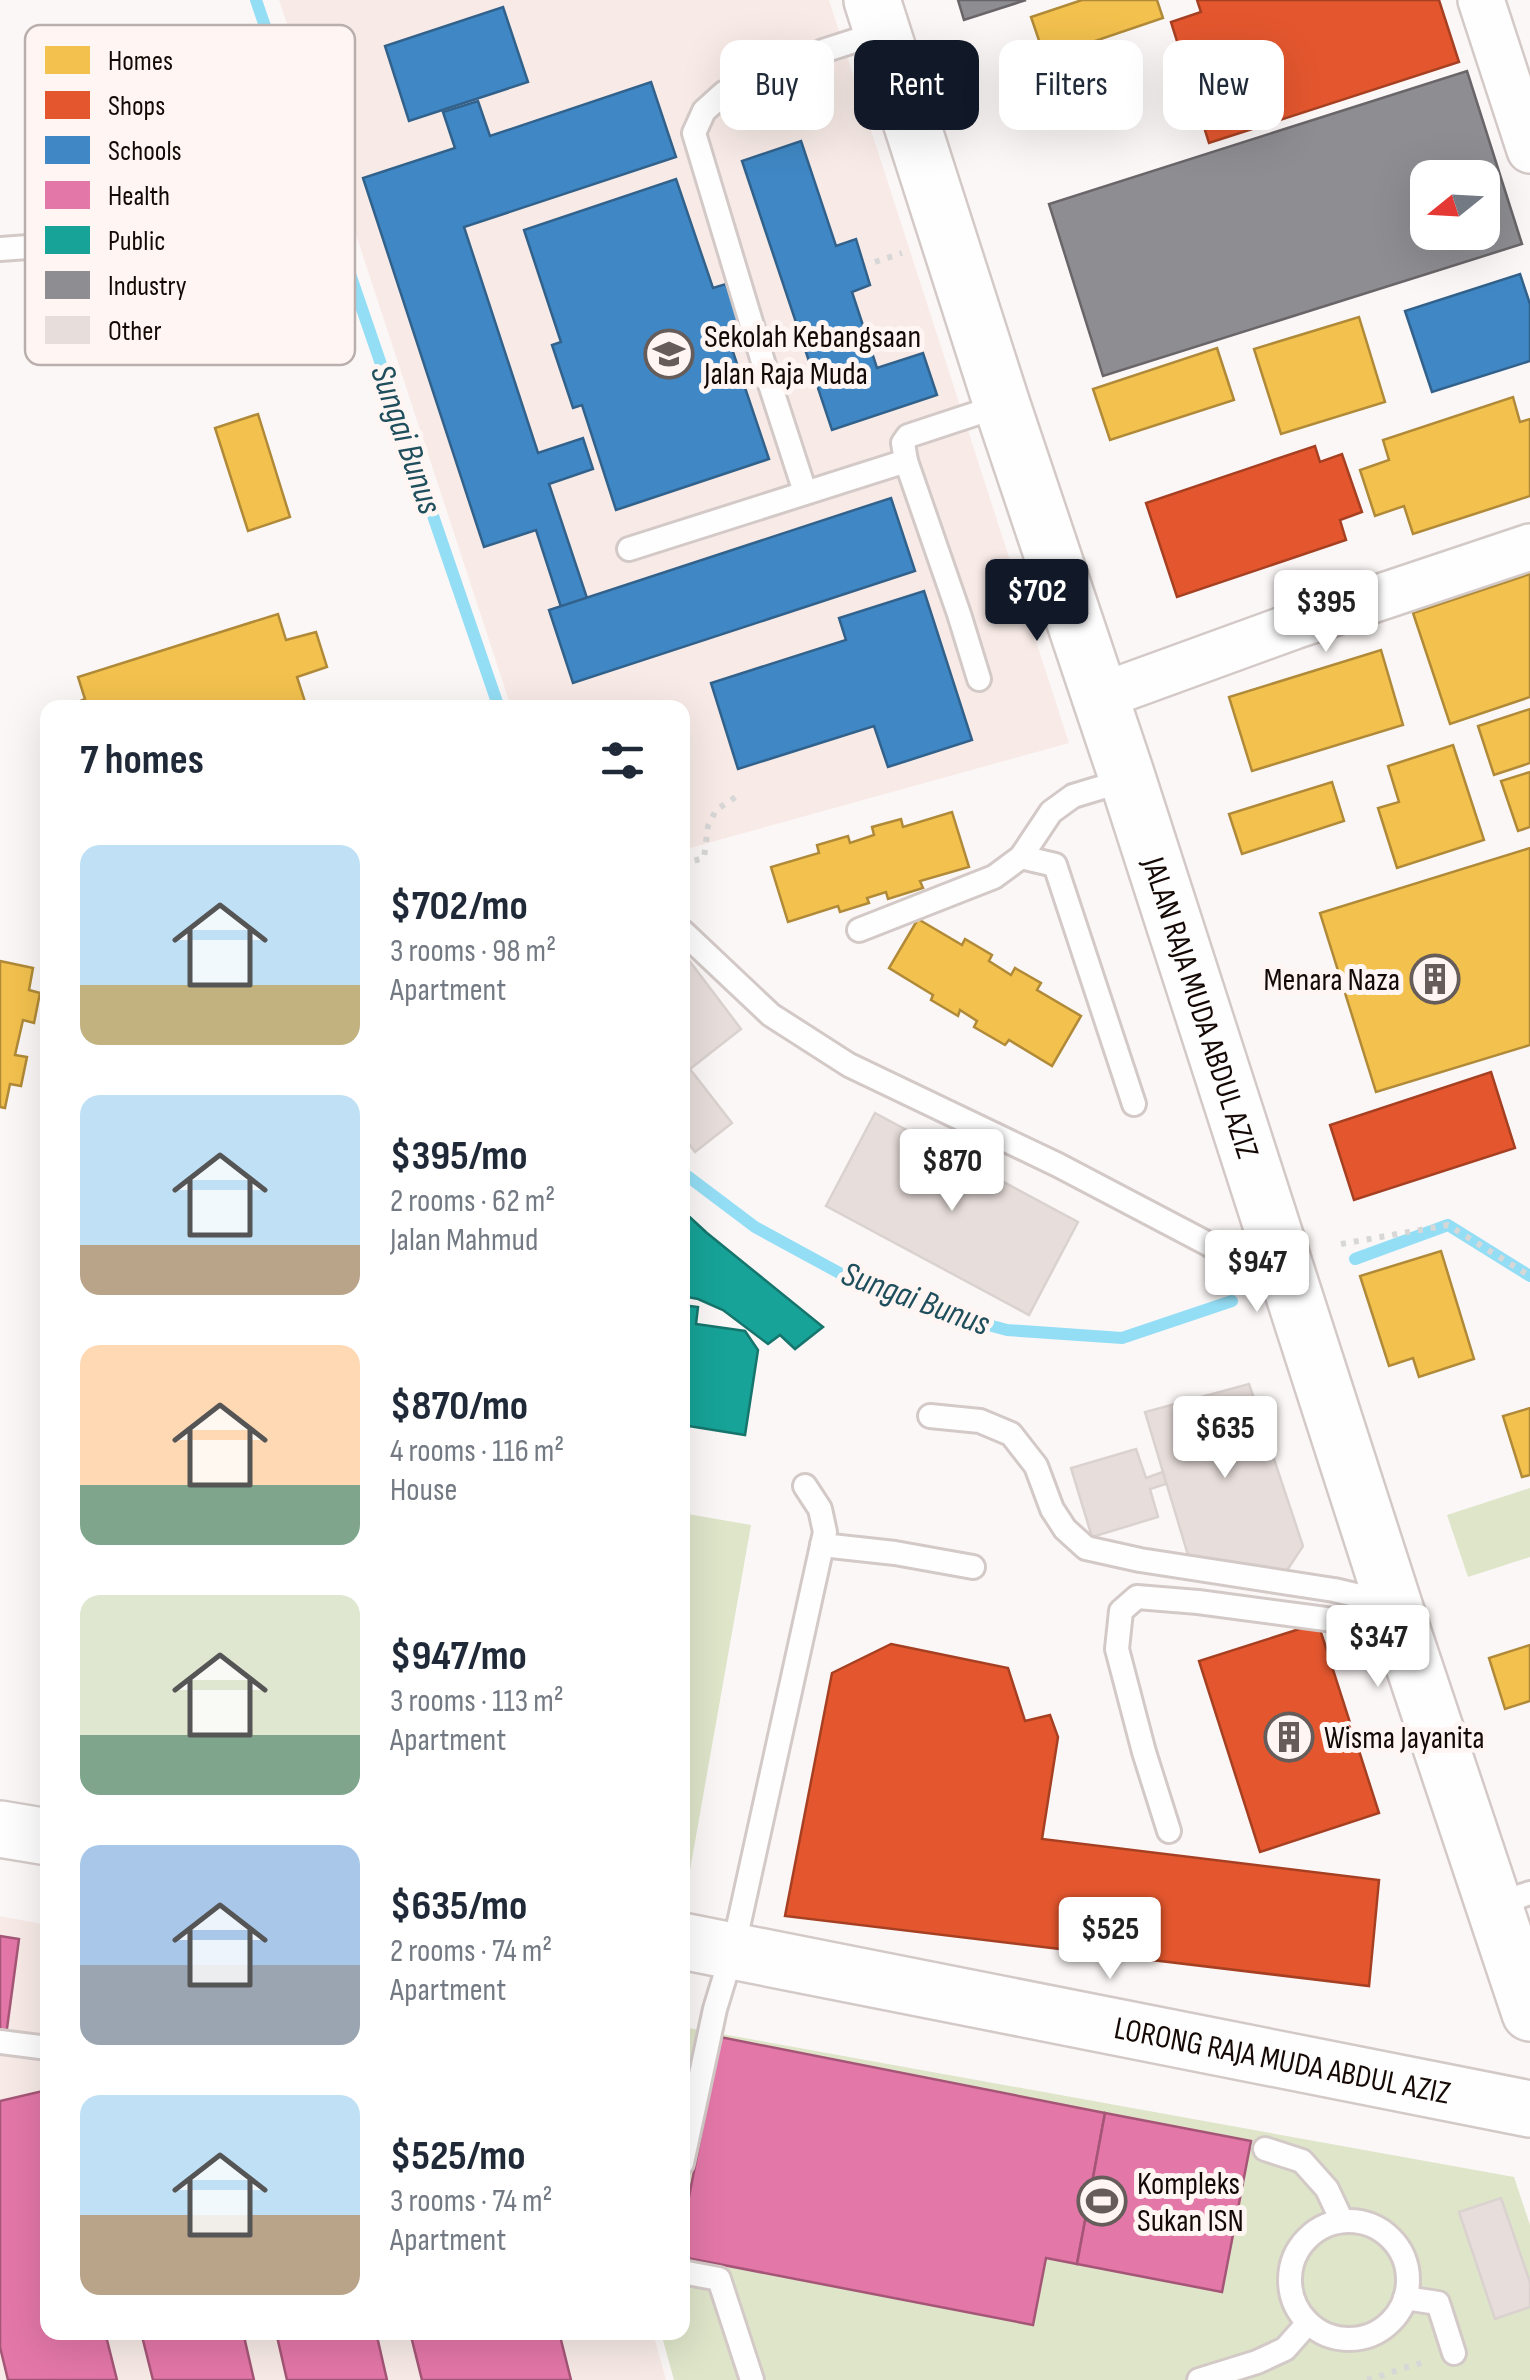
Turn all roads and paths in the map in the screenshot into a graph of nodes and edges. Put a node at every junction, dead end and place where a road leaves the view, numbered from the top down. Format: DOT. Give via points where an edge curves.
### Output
graph roads {
  1 [pos="1482,0"];
  2 [pos="877,16"];
  3 [pos="1530,150"];
  4 [pos="25,247"];
  5 [pos="0,249"];
  6 [pos="1002,405"];
  7 [pos="906,461"];
  8 [pos="805,492"];
  9 [pos="1530,547"];
  10 [pos="629,549"];
  11 [pos="1030,591"];
  12 [pos="959,614"];
  13 [pos="979,680"];
  14 [pos="1099,696"];
  15 [pos="1126,780"];
  16 [pos="736,796"];
  17 [pos="1022,857"];
  18 [pos="690,862"];
  19 [pos="859,930"];
  20 [pos="690,938"];
  21 [pos="1134,1104"];
  22 [pos="1341,1244"];
  23 [pos="1281,1252"];
  24 [pos="1530,1276"];
  25 [pos="930,1416"];
  26 [pos="805,1486"];
  27 [pos="822,1545"];
  28 [pos="973,1568"];
  29 [pos="1399,1621"];
  30 [pos="0,1829"];
  31 [pos="1169,1831"];
  32 [pos="40,1836"];
  33 [pos="1512,1899"];
  34 [pos="708,1946"];
  35 [pos="1530,2013"];
  36 [pos="0,2042"];
  37 [pos="40,2047"];
  38 [pos="1530,2109"];
  39 [pos="690,2126"];
  40 [pos="1265,2149"];
  41 [pos="1342,2221"];
  42 [pos="690,2274"];
  43 [pos="1405,2298"];
  44 [pos="1308,2323"];
  45 [pos="1454,2353"];
  46 [pos="752,2380"];
  47 [pos="1198,2380"];
  48 [pos="1367,2380"];
  1 -- 3 [label="street"];
  2 -- 6 [label="main road, JALAN RAJA MUDA ABDUL AZIZ"];
  2 -- 8 [label="lane" via="826,50 724,92 704,111 694,134"];
  4 -- 5 [label="lane"];
  6 -- 7 [label="lane" via="908,436"];
  6 -- 14 [label="main road, JALAN RAJA MUDA ABDUL AZIZ"];
  7 -- 8 [label="lane"];
  7 -- 12 [label="lane"];
  8 -- 10 [label="lane"];
  9 -- 14 [label="street"];
  11 -- 12 [label="path"];
  12 -- 13 [label="lane"];
  14 -- 15 [label="main road, JALAN RAJA MUDA ABDUL AZIZ"];
  15 -- 17 [label="lane" via="1073,796 1051,812"];
  15 -- 23 [label="main road, JALAN RAJA MUDA ABDUL AZIZ"];
  16 -- 18 [label="path" via="716,810 704,858"];
  17 -- 19 [label="lane" via="994,877"];
  17 -- 21 [label="lane" via="1055,865"];
  20 -- 23 [label="lane" via="772,1015 849,1065 1214,1247"];
  22 -- 24 [label="path" via="1448,1226"];
  23 -- 29 [label="main road, JALAN RAJA MUDA ABDUL AZIZ"];
  25 -- 29 [label="lane" via="980,1420 1011,1434 1036,1466 1065,1529 1086,1548 1334,1590"];
  26 -- 27 [label="lane" via="820,1509"];
  27 -- 28 [label="lane"];
  27 -- 34 [label="lane"];
  29 -- 31 [label="lane" via="1356,1627 1136,1598 1121,1612 1117,1649"];
  29 -- 33 [label="main road, JALAN RAJA MUDA ABDUL AZIZ"];
  30 -- 32 [label="main road"];
  33 -- 35 [label="main road, JALAN RAJA MUDA ABDUL AZIZ"];
  34 -- 38 [label="main road, LORONG RAJA MUDA ABDUL AZIZ"];
  34 -- 39 [label="lane" via="715,2009"];
  36 -- 37 [label="lane"];
  40 -- 41 [label="lane" via="1302,2161 1327,2189"];
  41 -- 43 [label="lane" via="1361,2222 1394,2242 1408,2278"];
  41 -- 44 [label="lane" via="1308,2237 1296,2253 1290,2290"];
  42 -- 46 [label="lane" via="719,2279"];
  43 -- 44 [label="lane" via="1382,2330 1364,2337 1344,2339"];
  43 -- 45 [label="lane" via="1438,2303"];
  44 -- 47 [label="lane" via="1285,2349"];
  45 -- 48 [label="path"];
}
